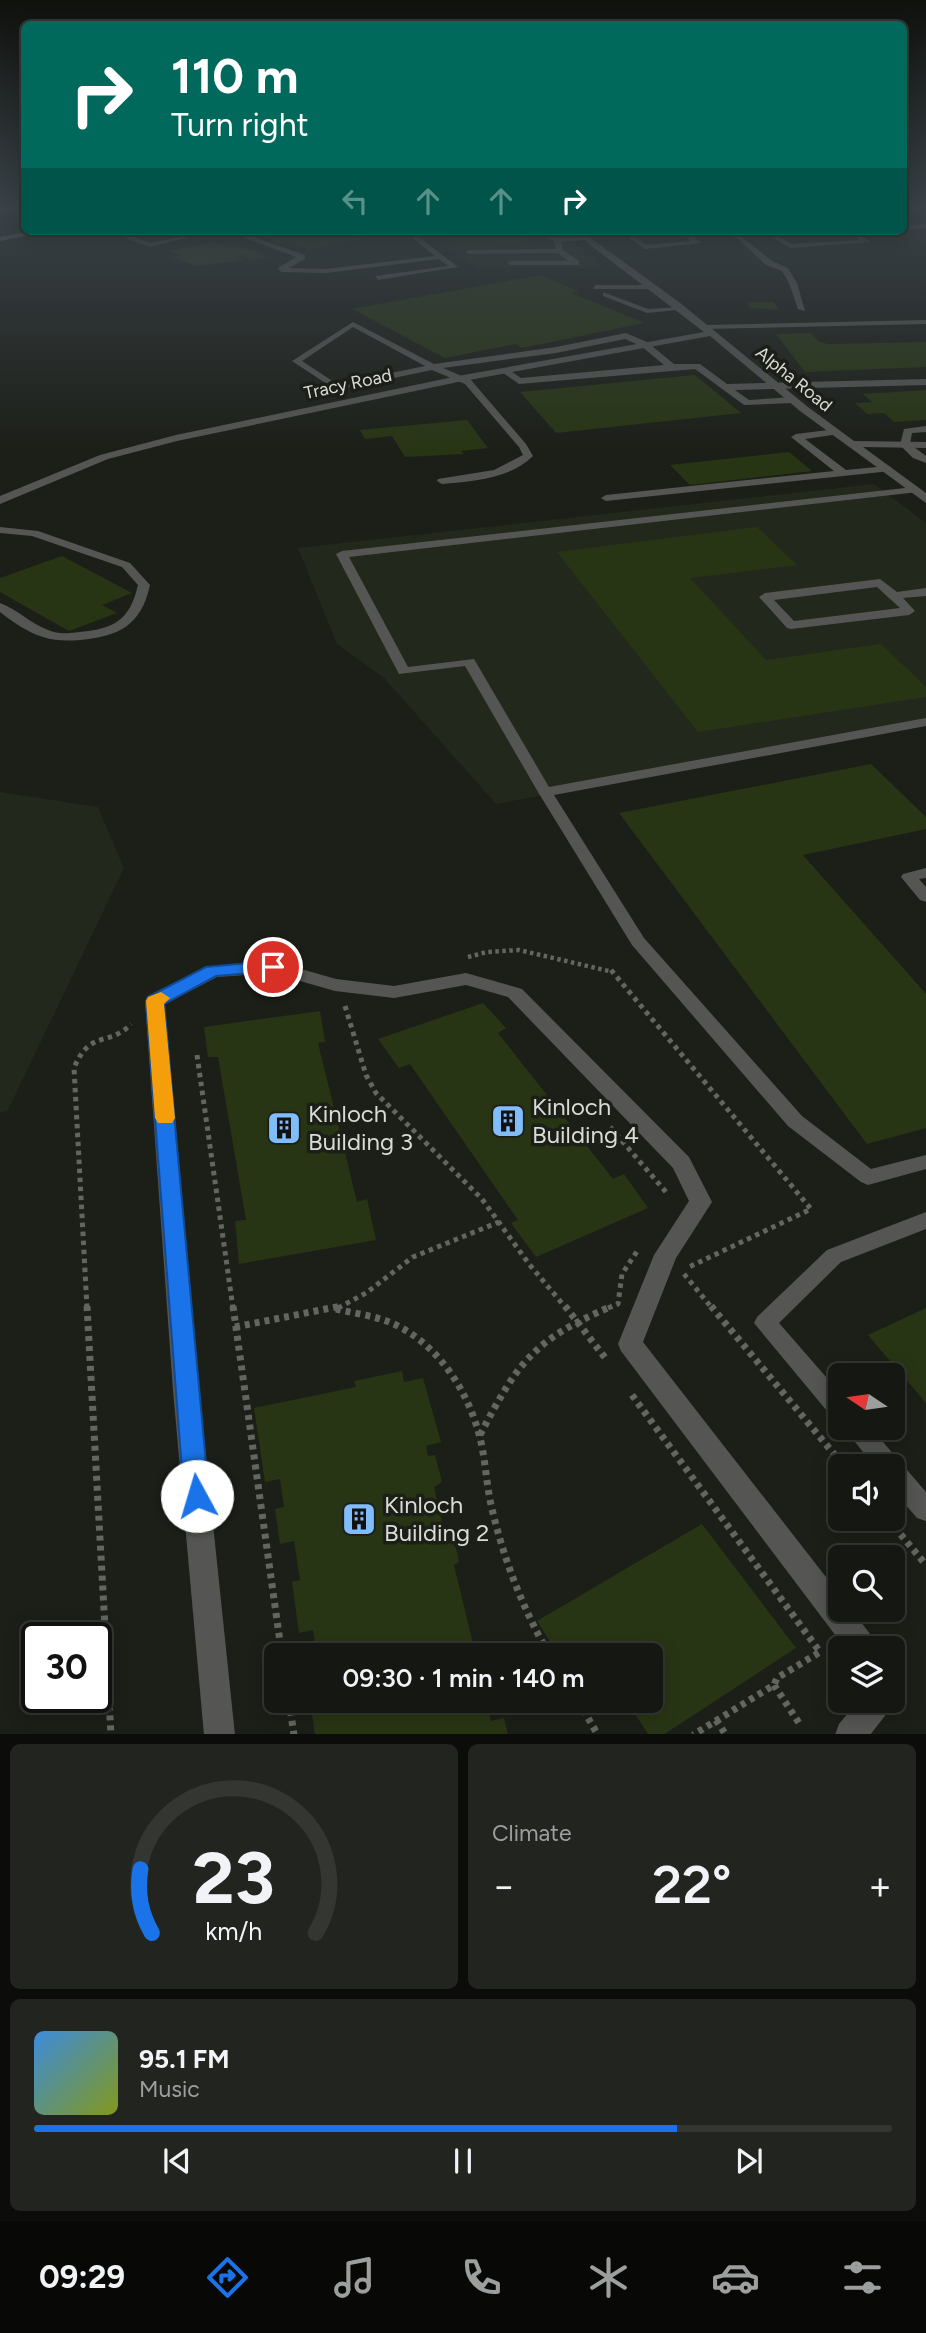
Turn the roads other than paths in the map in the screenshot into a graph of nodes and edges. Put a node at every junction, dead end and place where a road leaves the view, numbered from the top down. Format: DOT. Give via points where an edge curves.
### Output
graph roads {
  1 [pos="655,289"];
  2 [pos="795,289"];
  3 [pos="606,294"];
  4 [pos="682,309"];
  5 [pos="802,309"];
  6 [pos="926,322"];
  7 [pos="708,330"];
  8 [pos="644,345"];
  9 [pos="556,350"];
  10 [pos="570,357"];
  11 [pos="433,367"];
  12 [pos="672,367"];
  13 [pos="503,370"];
  14 [pos="458,379"];
  15 [pos="926,382"];
  16 [pos="774,384"];
  17 [pos="726,387"];
  18 [pos="793,400"];
  19 [pos="926,429"];
  20 [pos="836,432"];
  21 [pos="852,444"];
  22 [pos="905,445"];
  23 [pos="926,445"];
  24 [pos="926,460"];
  25 [pos="887,469"];
  26 [pos="843,473"];
  27 [pos="442,481"];
  28 [pos="914,490"];
  29 [pos="606,498"];
  30 [pos="926,499"];
  31 [pos="0,500"];
  32 [pos="0,530"];
  33 [pos="926,592"];
  34 [pos="894,596"];
  35 [pos="0,607"];
  36 [pos="926,722"];
  37 [pos="545,792"];
  38 [pos="926,873"];
  39 [pos="926,897"];
  40 [pos="926,1162"];
  41 [pos="926,1220"];
  42 [pos="828,1396"];
  43 [pos="866,1440"];
  44 [pos="879,1454"];
  45 [pos="905,1486"];
  46 [pos="926,1510"];
  47 [pos="854,1636"];
  48 [pos="867,1713"];
  49 [pos="220,1734"];
  50 [pos="850,1734"];
  1 -- 4 [label="street, Alpha Road"];
  2 -- 5 [label="lane"];
  3 -- 4 [label="lane" via="647,312"];
  4 -- 7 [label="street, Alpha Road"];
  6 -- 7 [label="lane"];
  7 -- 8 [label="street, Tracy Road"];
  7 -- 16 [label="street, Alpha Road"];
  8 -- 9 [label="lane" via="626,337"];
  8 -- 10 [label="street, Tracy Road"];
  8 -- 12 [label="lane"];
  9 -- 10 [label="lane"];
  9 -- 11 [label="lane"];
  10 -- 13 [label="street, Tracy Road"];
  11 -- 11 [label="lane" via="354,324 296,361 336,387"];
  11 -- 14 [label="lane"];
  12 -- 13 [label="lane" via="519,381"];
  12 -- 17 [label="lane" via="698,366"];
  13 -- 14 [label="street, Tracy Road"];
  14 -- 27 [label="lane" via="468,382 528,456 489,476"];
  14 -- 31 [label="street, Tracy Road" via="116,453"];
  15 -- 16 [label="lane"];
  16 -- 17 [label="lane"];
  16 -- 18 [label="street, Alpha Road"];
  17 -- 18 [label="lane" via="747,403"];
  18 -- 20 [label="street, Alpha Road"];
  19 -- 22 [label="lane" via="907,430"];
  20 -- 21 [label="street, Alpha Road"];
  20 -- 26 [label="lane" via="796,437"];
  21 -- 22 [label="street"];
  21 -- 25 [label="street, Alpha Road"];
  22 -- 23 [label="street"];
  22 -- 24 [label="lane"];
  25 -- 26 [label="lane"];
  25 -- 28 [label="street, Alpha Road"];
  26 -- 29 [label="lane"];
  28 -- 30 [label="street, Alpha Road"];
  28 -- 37 [label="lane" via="342,554 404,671 469,662"];
  32 -- 35 [label="lane" via="34,533 83,548 126,565 144,585 142,603 127,623 98,635 58,637"];
  33 -- 34 [label="lane"];
  34 -- 34 [label="lane" via="909,611 791,625 765,597 880,583"];
  36 -- 37 [label="lane"];
  37 -- 40 [label="lane" via="638,941 795,1121 868,1177"];
  38 -- 39 [label="lane" via="909,877"];
  41 -- 42 [label="lane" via="834,1256 765,1323"];
  43 -- 44 [label="lane"];
  45 -- 46 [label="lane"];
  47 -- 49 [label="street" via="630,1345 666,1255 701,1202 681,1163 515,993 466,979 394,992 335,985 273,967 213,971 155,1001"];
  48 -- 50 [label="street"];
}
